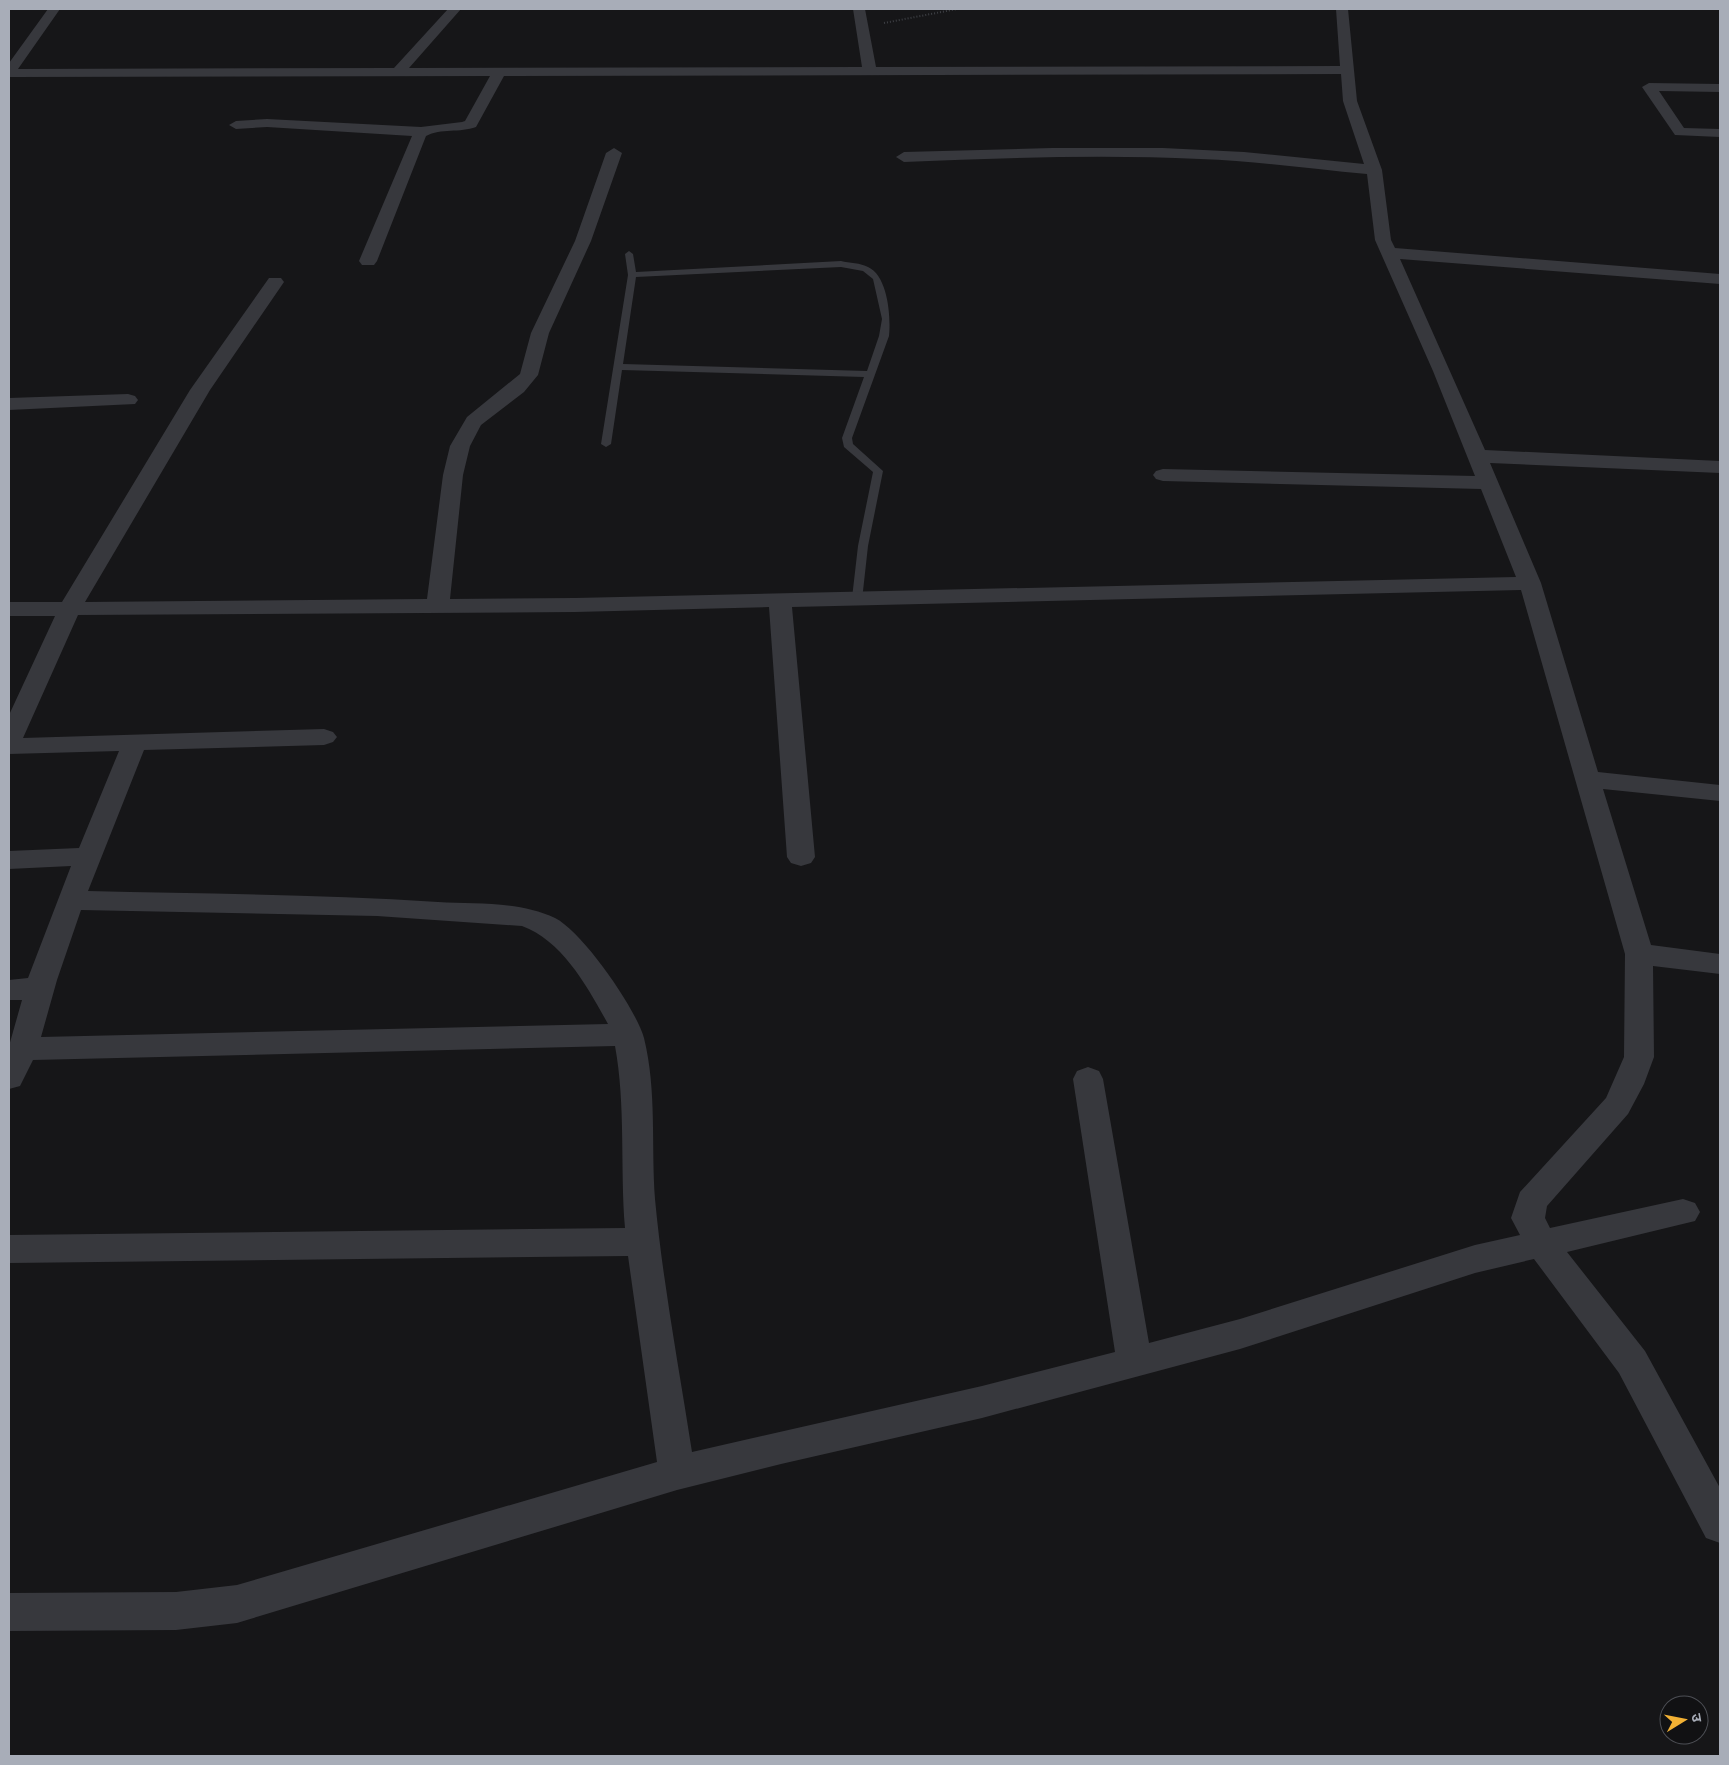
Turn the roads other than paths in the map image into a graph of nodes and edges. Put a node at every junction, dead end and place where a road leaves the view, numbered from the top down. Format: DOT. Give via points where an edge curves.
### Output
graph roads {
  1 [pos="54,9"];
  2 [pos="455,9"];
  3 [pos="859,9"];
  4 [pos="1342,9"];
  5 [pos="1346,70"];
  6 [pos="870,71"];
  7 [pos="398,72"];
  8 [pos="499,72"];
  9 [pos="9,73"];
  10 [pos="1720,88"];
  11 [pos="236,125"];
  12 [pos="422,132"];
  13 [pos="1720,133"];
  14 [pos="614,153"];
  15 [pos="904,157"];
  16 [pos="1374,170"];
  17 [pos="1389,252"];
  18 [pos="629,254"];
  19 [pos="368,261"];
  20 [pos="632,275"];
  21 [pos="1720,279"];
  22 [pos="275,282"];
  23 [pos="617,367"];
  24 [pos="870,374"];
  25 [pos="128,400"];
  26 [pos="9,404"];
  27 [pos="606,444"];
  28 [pos="1477,456"];
  29 [pos="1720,467"];
  30 [pos="1163,475"];
  31 [pos="1489,483"];
  32 [pos="1530,583"];
  33 [pos="858,598"];
  34 [pos="780,600"];
  35 [pos="438,605"];
  36 [pos="70,608"];
  37 [pos="9,609"];
  38 [pos="324,737"];
  39 [pos="9,741"];
  40 [pos="135,742"];
  41 [pos="9,746"];
  42 [pos="1587,779"];
  43 [pos="1720,793"];
  44 [pos="89,856"];
  45 [pos="800,857"];
  46 [pos="9,860"];
  47 [pos="71,900"];
  48 [pos="1639,954"];
  49 [pos="1720,964"];
  50 [pos="40,988"];
  51 [pos="9,990"];
  52 [pos="628,1036"];
  53 [pos="23,1049"];
  54 [pos="9,1078"];
  55 [pos="1088,1079"];
  56 [pos="1683,1212"];
  57 [pos="643,1242"];
  58 [pos="1541,1243"];
  59 [pos="9,1250"];
  60 [pos="1134,1362"];
  61 [pos="677,1473"];
  62 [pos="1720,1525"];
  63 [pos="9,1612"];
  1 -- 9 [label="street"];
  2 -- 7 [label="street"];
  3 -- 6 [label="street"];
  4 -- 5 [label="street"];
  5 -- 6 [label="street"];
  5 -- 16 [label="street" via="1350,102"];
  6 -- 8 [label="street"];
  7 -- 8 [label="street"];
  7 -- 9 [label="street"];
  8 -- 12 [label="street" via="471,124"];
  10 -- 13 [label="street" via="1649,87 1680,132"];
  11 -- 12 [label="street" via="276,124"];
  12 -- 19 [label="street"];
  14 -- 35 [label="street" via="583,241 540,333 529,375 475,420 461,440 452,482"];
  15 -- 16 [label="street" via="1157,152"];
  16 -- 17 [label="street" via="1383,240"];
  17 -- 21 [label="street"];
  17 -- 28 [label="street"];
  18 -- 20 [label="lane"];
  20 -- 23 [label="lane"];
  20 -- 24 [label="lane" via="841,264 866,269 877,278 886,319 884,336"];
  22 -- 36 [label="street" via="200,390"];
  23 -- 24 [label="lane"];
  23 -- 27 [label="lane"];
  24 -- 33 [label="lane" via="847,438 848,445 878,471 863,546"];
  25 -- 26 [label="street"];
  28 -- 29 [label="street"];
  28 -- 31 [label="street"];
  30 -- 31 [label="street"];
  31 -- 32 [label="street"];
  32 -- 33 [label="street"];
  32 -- 42 [label="street"];
  33 -- 34 [label="street"];
  34 -- 35 [label="street"];
  34 -- 45 [label="street"];
  35 -- 36 [label="street"];
  36 -- 37 [label="street"];
  36 -- 39 [label="street"];
  38 -- 40 [label="street"];
  40 -- 41 [label="street"];
  40 -- 44 [label="street"];
  42 -- 43 [label="street"];
  42 -- 48 [label="street"];
  44 -- 46 [label="street"];
  44 -- 47 [label="street"];
  47 -- 50 [label="street"];
  47 -- 52 [label="street" via="378,907 524,917 546,924 566,940"];
  48 -- 49 [label="street"];
  48 -- 58 [label="street" via="1639,1056 1617,1106 1532,1201 1528,1218"];
  50 -- 51 [label="street"];
  50 -- 53 [label="street"];
  52 -- 53 [label="street"];
  52 -- 57 [label="street" via="636,1100"];
  53 -- 54 [label="street"];
  55 -- 60 [label="street"];
  56 -- 58 [label="street"];
  57 -- 59 [label="street"];
  57 -- 61 [label="street"];
  58 -- 60 [label="street" via="1475,1260 1240,1334"];
  58 -- 62 [label="street" via="1632,1362"];
  60 -- 61 [label="street" via="982,1402"];
  61 -- 63 [label="street" via="237,1604 176,1610"];
}
